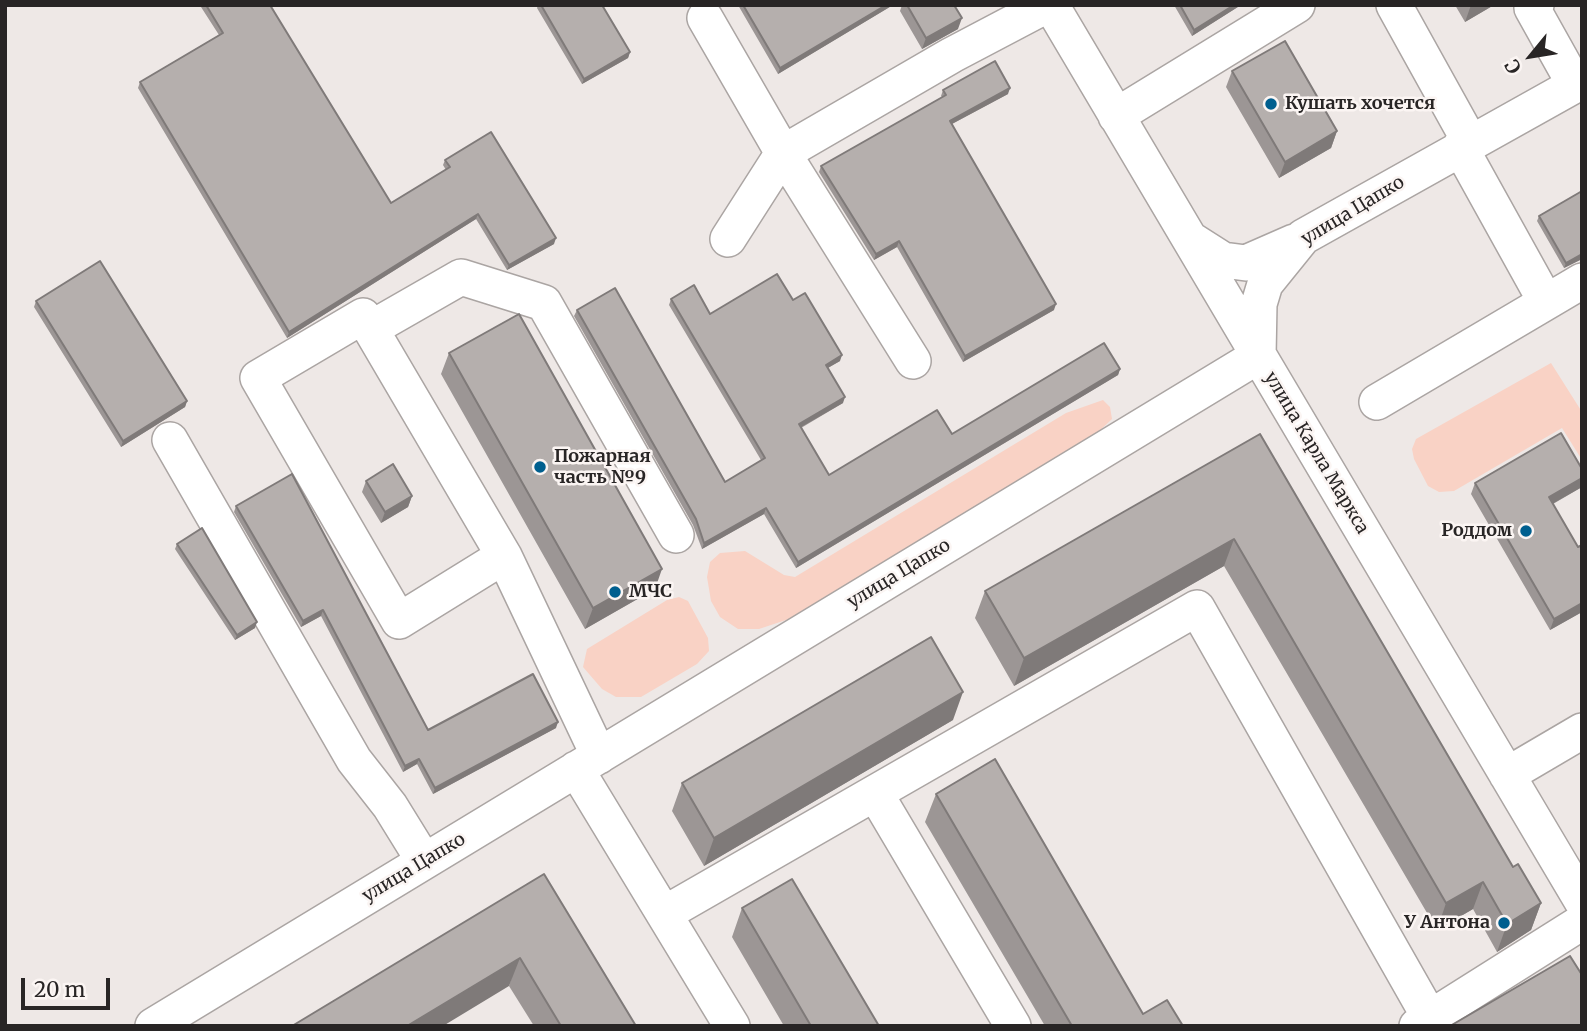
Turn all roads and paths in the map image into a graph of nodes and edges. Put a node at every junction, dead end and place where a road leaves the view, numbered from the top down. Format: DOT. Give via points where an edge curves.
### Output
graph roads {
  1 [pos="1049,5"];
  2 [pos="1297,5"];
  3 [pos="1394,5"];
  4 [pos="1536,5"];
  5 [pos="705,18"];
  6 [pos="1578,83"];
  7 [pos="1116,116"];
  8 [pos="1465,145"];
  9 [pos="783,153"];
  10 [pos="1303,237"];
  11 [pos="1189,238"];
  12 [pos="729,239"];
  13 [pos="1582,281"];
  14 [pos="1546,302"];
  15 [pos="372,328"];
  16 [pos="1258,356"];
  17 [pos="913,361"];
  18 [pos="1377,402"];
  19 [pos="170,440"];
  20 [pos="676,535"];
  21 [pos="504,556"];
  22 [pos="1582,731"];
  23 [pos="588,763"];
  24 [pos="1507,775"];
  25 [pos="874,793"];
  26 [pos="424,861"];
  27 [pos="1582,901"];
  28 [pos="664,914"];
  29 [pos="1582,922"];
  30 [pos="1423,1022"];
  31 [pos="153,1026"];
  32 [pos="732,1026"];
  33 [pos="1013,1026"];
  1 -- 7 [label="street, улица Карла Маркса"];
  1 -- 9 [label="street" via="951,55"];
  2 -- 7 [label="street"];
  3 -- 8 [label="street"];
  4 -- 6 [label="street" via="1532,8"];
  5 -- 9 [label="street"];
  6 -- 8 [label="street, улица Цапко"];
  7 -- 11 [label="street, улица Карла Маркса"];
  8 -- 10 [label="street, улица Цапко"];
  8 -- 14 [label="street"];
  9 -- 12 [label="street"];
  9 -- 17 [label="street"];
  10 -- 11 [label="street" via="1246,263 1223,260"];
  10 -- 16 [label="street, улица Цапко" via="1265,284 1259,304"];
  11 -- 16 [label="street, улица Карла Маркса"];
  13 -- 14 [label="street"];
  14 -- 18 [label="street"];
  15 -- 20 [label="street" via="461,277 544,303"];
  15 -- 21 [label="street"];
  15 -- 21 [label="street" via="363,316 258,378 399,621"];
  16 -- 23 [label="street, улица Цапко"];
  16 -- 24 [label="street, улица Карла Маркса"];
  19 -- 26 [label="street" via="354,761 390,806"];
  21 -- 23 [label="street"];
  22 -- 24 [label="street"];
  23 -- 26 [label="street, улица Цапко"];
  23 -- 28 [label="street"];
  24 -- 27 [label="street, улица Карла Маркса"];
  25 -- 28 [label="street"];
  25 -- 30 [label="street" via="1197,608"];
  25 -- 33 [label="street"];
  26 -- 31 [label="street, улица Цапко"];
  28 -- 32 [label="street"];
  29 -- 30 [label="street"];
}
